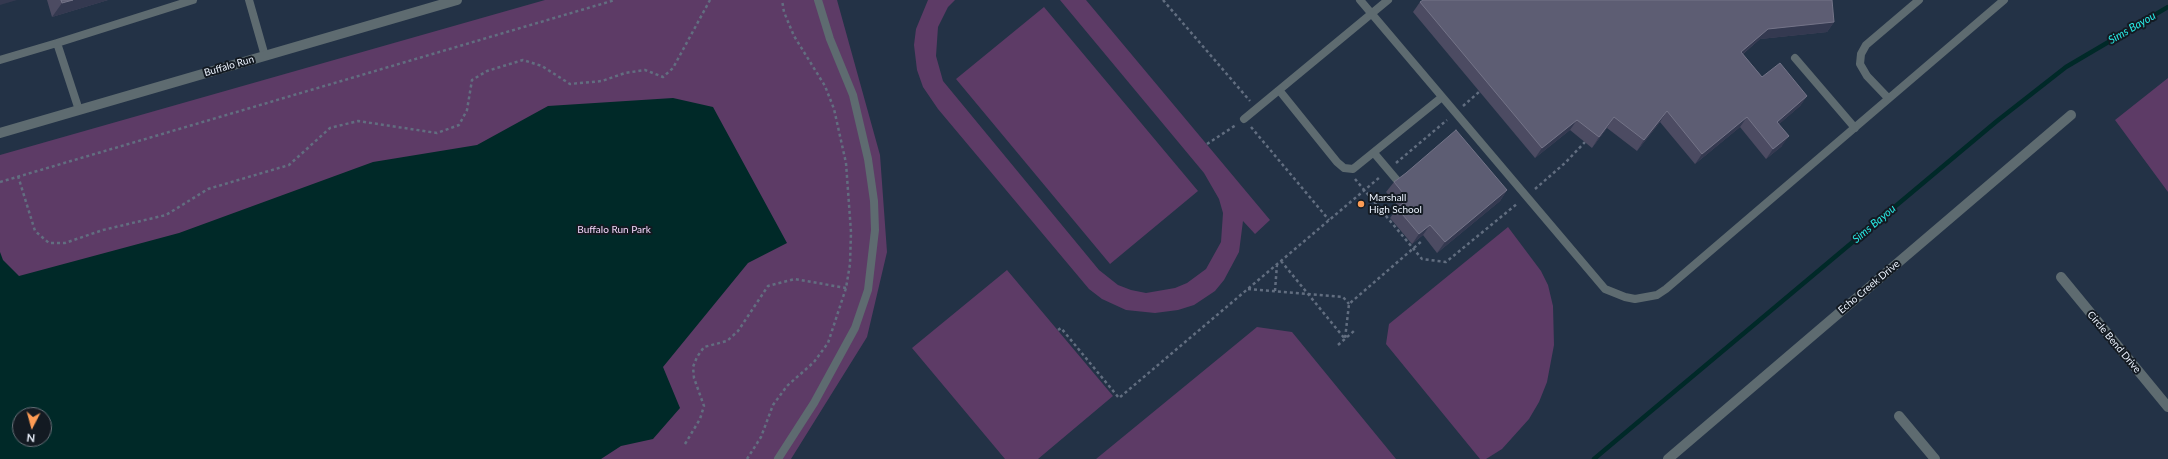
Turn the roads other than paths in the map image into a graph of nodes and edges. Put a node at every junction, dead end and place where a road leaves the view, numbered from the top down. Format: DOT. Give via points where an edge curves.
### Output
graph roads {
  1 [pos="193,0"];
  2 [pos="249,0"];
  3 [pos="457,0"];
  4 [pos="818,0"];
  5 [pos="1360,0"];
  6 [pos="1388,0"];
  7 [pos="1919,0"];
  8 [pos="2004,0"];
  9 [pos="1372,14"];
  10 [pos="57,43"];
  11 [pos="265,56"];
  12 [pos="1795,58"];
  13 [pos="0,60"];
  14 [pos="1279,90"];
  15 [pos="1442,97"];
  16 [pos="1888,98"];
  17 [pos="79,110"];
  18 [pos="2071,115"];
  19 [pos="1244,119"];
  20 [pos="1855,128"];
  21 [pos="0,133"];
  22 [pos="1374,153"];
  23 [pos="1396,179"];
  24 [pos="2061,277"];
  25 [pos="2168,406"];
  26 [pos="1899,416"];
  27 [pos="778,459"];
  28 [pos="1668,459"];
  29 [pos="1935,459"];
  1 -- 10 [label="lane"];
  2 -- 11 [label="lane"];
  3 -- 11 [label="street, Buffalo Run"];
  4 -- 27 [label="lane" via="830,39 853,95 868,159 874,201 874,230 868,290 855,328 814,403"];
  5 -- 9 [label="lane"];
  6 -- 9 [label="lane"];
  7 -- 16 [label="lane" via="1866,45 1861,54 1860,64 1867,76"];
  8 -- 16 [label="lane"];
  9 -- 14 [label="lane"];
  9 -- 15 [label="lane"];
  10 -- 13 [label="lane"];
  10 -- 17 [label="lane"];
  11 -- 17 [label="street, Buffalo Run"];
  12 -- 20 [label="lane"];
  14 -- 19 [label="lane"];
  14 -- 22 [label="lane" via="1336,162 1344,168 1353,169"];
  15 -- 20 [label="lane" via="1605,289 1625,297 1646,298 1666,289"];
  15 -- 22 [label="lane"];
  16 -- 20 [label="lane"];
  17 -- 21 [label="street, Buffalo Run"];
  18 -- 28 [label="street, Echo Creek Drive"];
  22 -- 23 [label="lane"];
  24 -- 25 [label="street, Circle Bend Drive"];
  26 -- 29 [label="street"];
}
